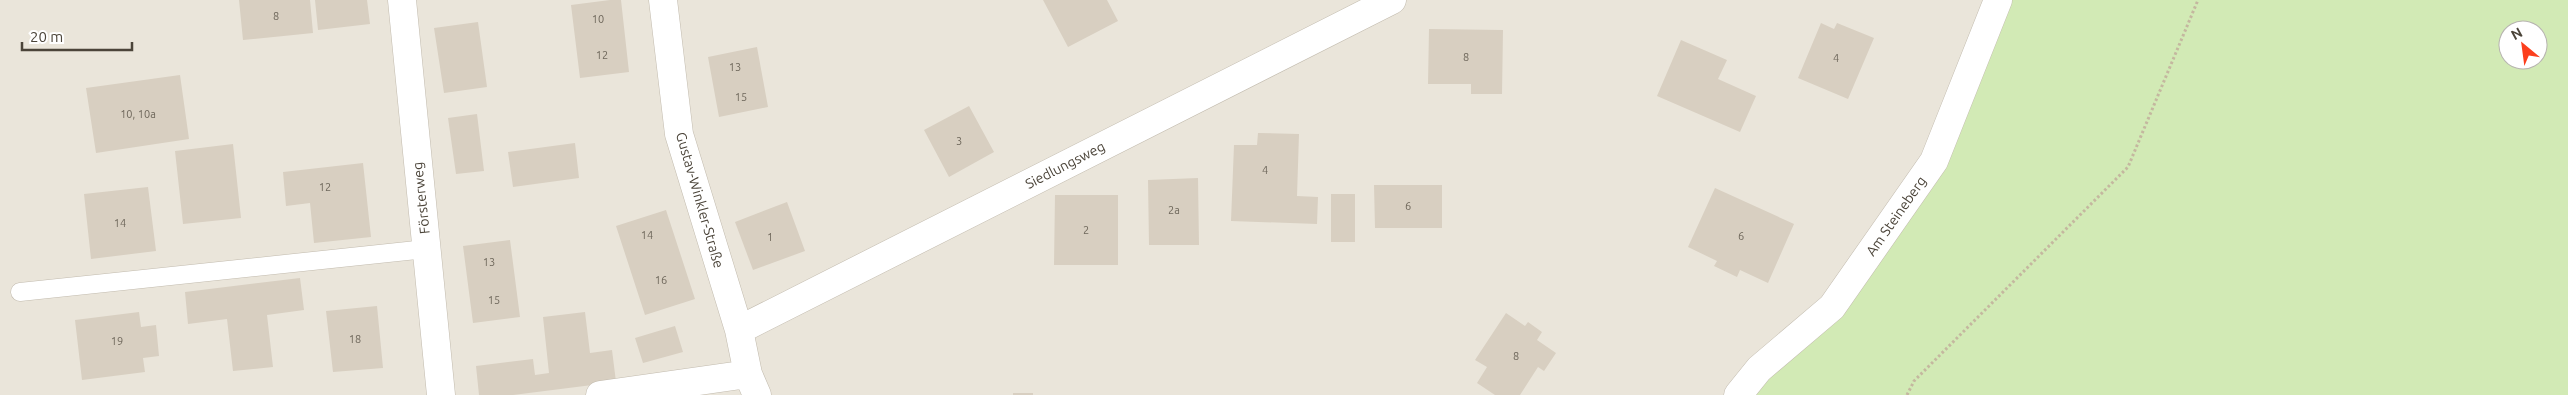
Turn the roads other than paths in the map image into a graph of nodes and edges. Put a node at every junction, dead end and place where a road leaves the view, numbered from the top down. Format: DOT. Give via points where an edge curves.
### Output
graph roads {
  1 [pos="402,0"];
  2 [pos="663,0"];
  3 [pos="1392,0"];
  4 [pos="1998,0"];
  5 [pos="426,249"];
  6 [pos="20,292"];
  7 [pos="738,330"];
  8 [pos="753,384"];
  9 [pos="441,395"];
  10 [pos="600,395"];
  11 [pos="1738,395"];
  1 -- 5 [label="street, Försterweg"];
  2 -- 7 [label="street, Gustav-Winkler-Straße" via="679,134"];
  3 -- 7 [label="street, Siedlungsweg"];
  4 -- 11 [label="street, Am Steineberg" via="1934,161 1832,307 1759,369"];
  5 -- 6 [label="lane"];
  5 -- 9 [label="street, Försterweg"];
  7 -- 8 [label="street, Gustav-Winkler-Straße"];
  8 -- 10 [label="street"];
}
